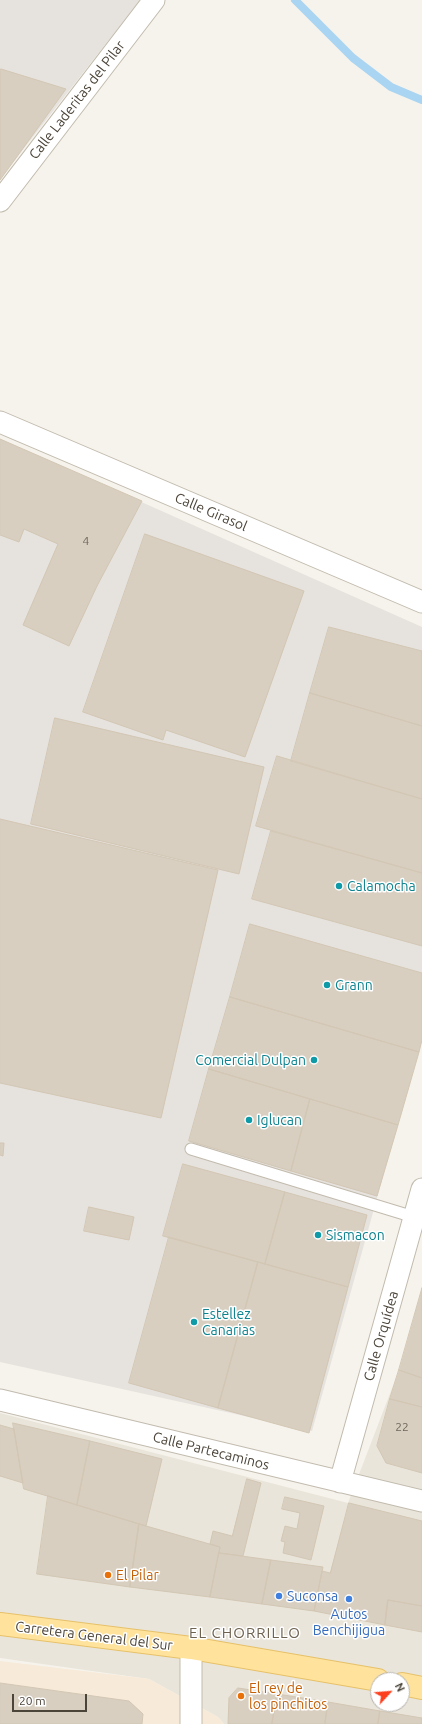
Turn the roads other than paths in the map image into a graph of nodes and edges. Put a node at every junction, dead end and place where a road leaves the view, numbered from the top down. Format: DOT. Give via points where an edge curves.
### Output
graph roads {
  1 [pos="154,0"];
  2 [pos="0,201"];
  3 [pos="0,422"];
  4 [pos="422,602"];
  5 [pos="191,1149"];
  6 [pos="422,1189"];
  7 [pos="414,1217"];
  8 [pos="0,1400"];
  9 [pos="340,1482"];
  10 [pos="422,1502"];
  11 [pos="0,1624"];
  12 [pos="191,1648"];
  13 [pos="370,1679"];
  14 [pos="410,1686"];
  15 [pos="422,1688"];
  16 [pos="191,1724"];
  1 -- 2 [label="street, Calle Laderitas del Pilar"];
  3 -- 4 [label="street, Calle Girasol"];
  5 -- 7 [label="lane"];
  6 -- 7 [label="street, Calle Orquídea"];
  7 -- 9 [label="street, Calle Orquídea"];
  8 -- 9 [label="street, Calle Partecaminos"];
  9 -- 10 [label="street, Calle Partecaminos"];
  11 -- 12 [label="main road, Carretera General del Sur"];
  12 -- 13 [label="main road, Carretera General del Sur"];
  12 -- 16 [label="street"];
  14 -- 15 [label="main road"];
}
